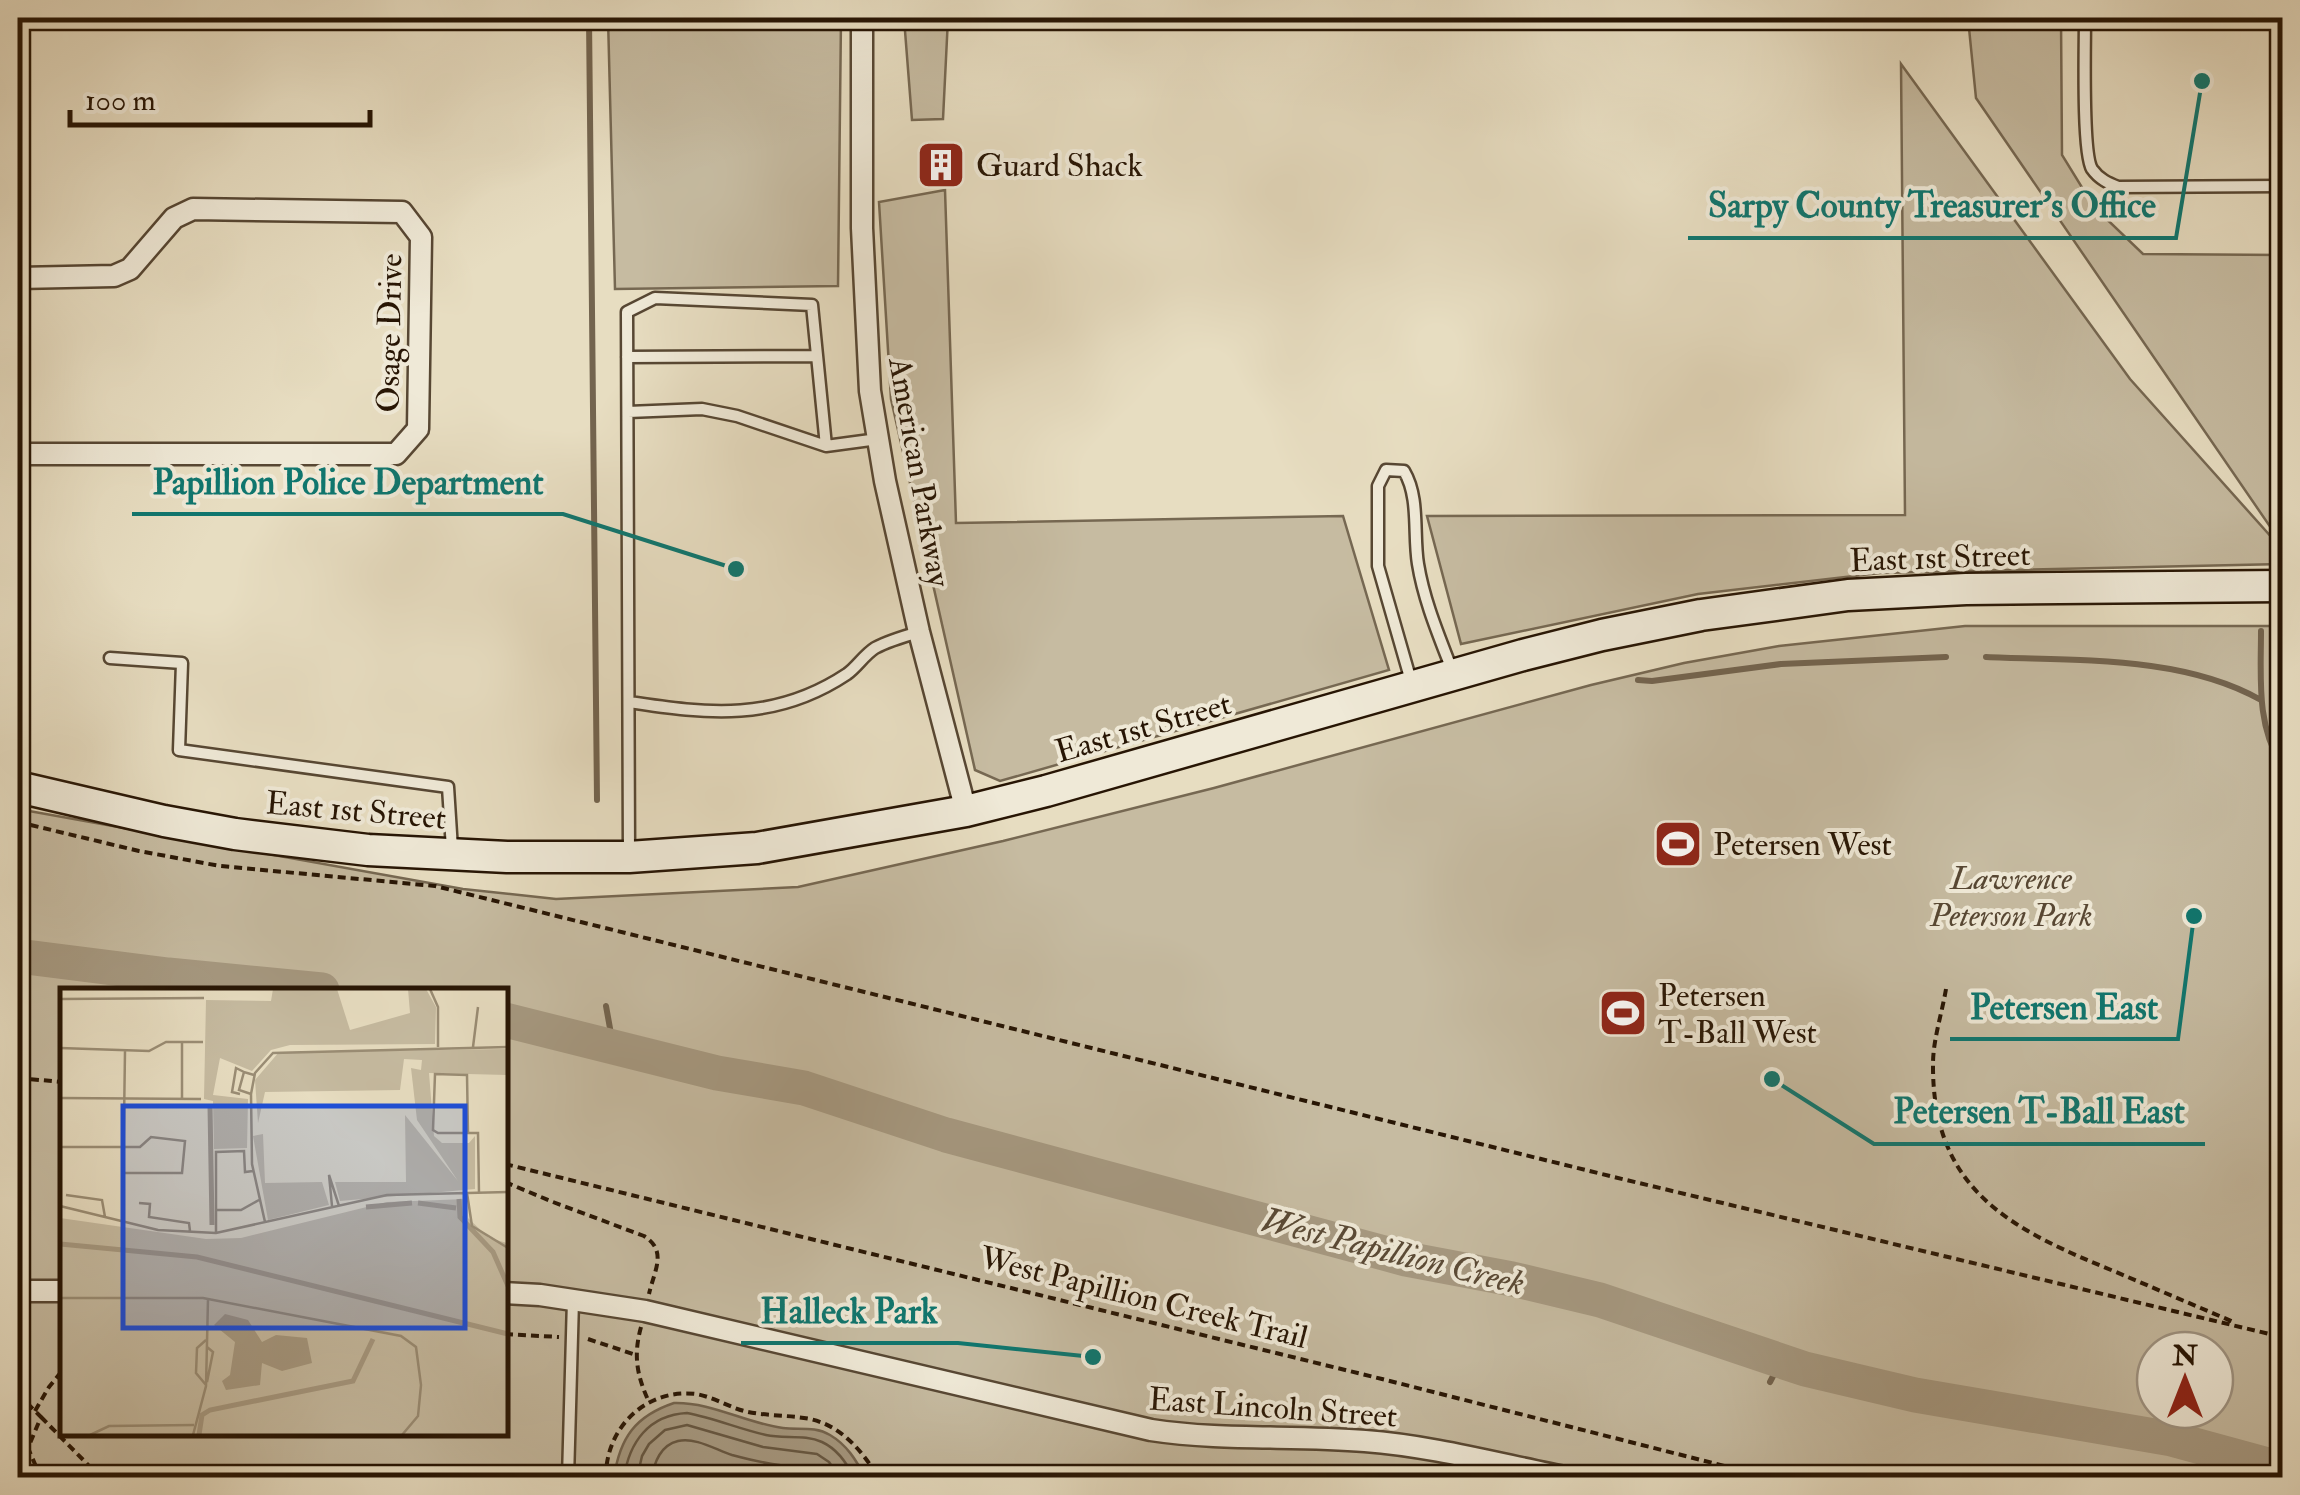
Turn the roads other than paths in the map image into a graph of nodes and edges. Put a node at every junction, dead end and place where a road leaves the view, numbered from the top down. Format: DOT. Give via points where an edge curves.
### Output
graph roads {
  1 [pos="862,18"];
  2 [pos="2084,18"];
  3 [pos="2282,186"];
  4 [pos="18,278"];
  5 [pos="817,356"];
  6 [pos="627,357"];
  7 [pos="628,412"];
  8 [pos="878,439"];
  9 [pos="826,446"];
  10 [pos="18,454"];
  11 [pos="2282,586"];
  12 [pos="919,632"];
  13 [pos="110,658"];
  14 [pos="1454,676"];
  15 [pos="1413,687"];
  16 [pos="629,702"];
  17 [pos="18,787"];
  18 [pos="966,811"];
  19 [pos="453,855"];
  20 [pos="629,857"];
  21 [pos="18,1291"];
  22 [pos="60,1291"];
  23 [pos="508,1293"];
  24 [pos="573,1300"];
  25 [pos="568,1478"];
  26 [pos="1569,1478"];
  1 -- 8 [label="street, American Parkway" via="862,228"];
  2 -- 3 [label="lane" via="2086,142 2090,167 2104,182"];
  4 -- 10 [label="street, Osage Drive" via="130,270 174,218 192,209 402,212 421,237 418,429 396,454"];
  5 -- 6 [label="lane"];
  5 -- 6 [label="lane" via="812,305 655,298 627,312"];
  5 -- 9 [label="lane"];
  6 -- 7 [label="lane"];
  7 -- 9 [label="lane" via="702,409"];
  7 -- 16 [label="lane"];
  8 -- 9 [label="lane"];
  8 -- 12 [label="street, American Parkway"];
  11 -- 14 [label="main road, East 1st Street" via="1848,594 1602,635"];
  12 -- 16 [label="lane" via="873,649 849,673 798,700 732,712"];
  12 -- 18 [label="street, American Parkway"];
  13 -- 19 [label="lane" via="182,663 178,750 448,787"];
  14 -- 15 [label="main road, East 1st Street"];
  14 -- 15 [label="lane" via="1421,580 1412,484 1404,471 1386,470 1378,486 1378,566"];
  15 -- 18 [label="main road, East 1st Street"];
  16 -- 20 [label="lane"];
  17 -- 19 [label="main road, East 1st Street" via="236,834"];
  18 -- 20 [label="main road, East 1st Street" via="757,848"];
  19 -- 20 [label="main road, East 1st Street"];
  21 -- 22 [label="street"];
  23 -- 24 [label="street, East Lincoln Street"];
  24 -- 25 [label="lane"];
  24 -- 26 [label="street, East Lincoln Street" via="645,1311 1151,1430 1369,1441"];
}
